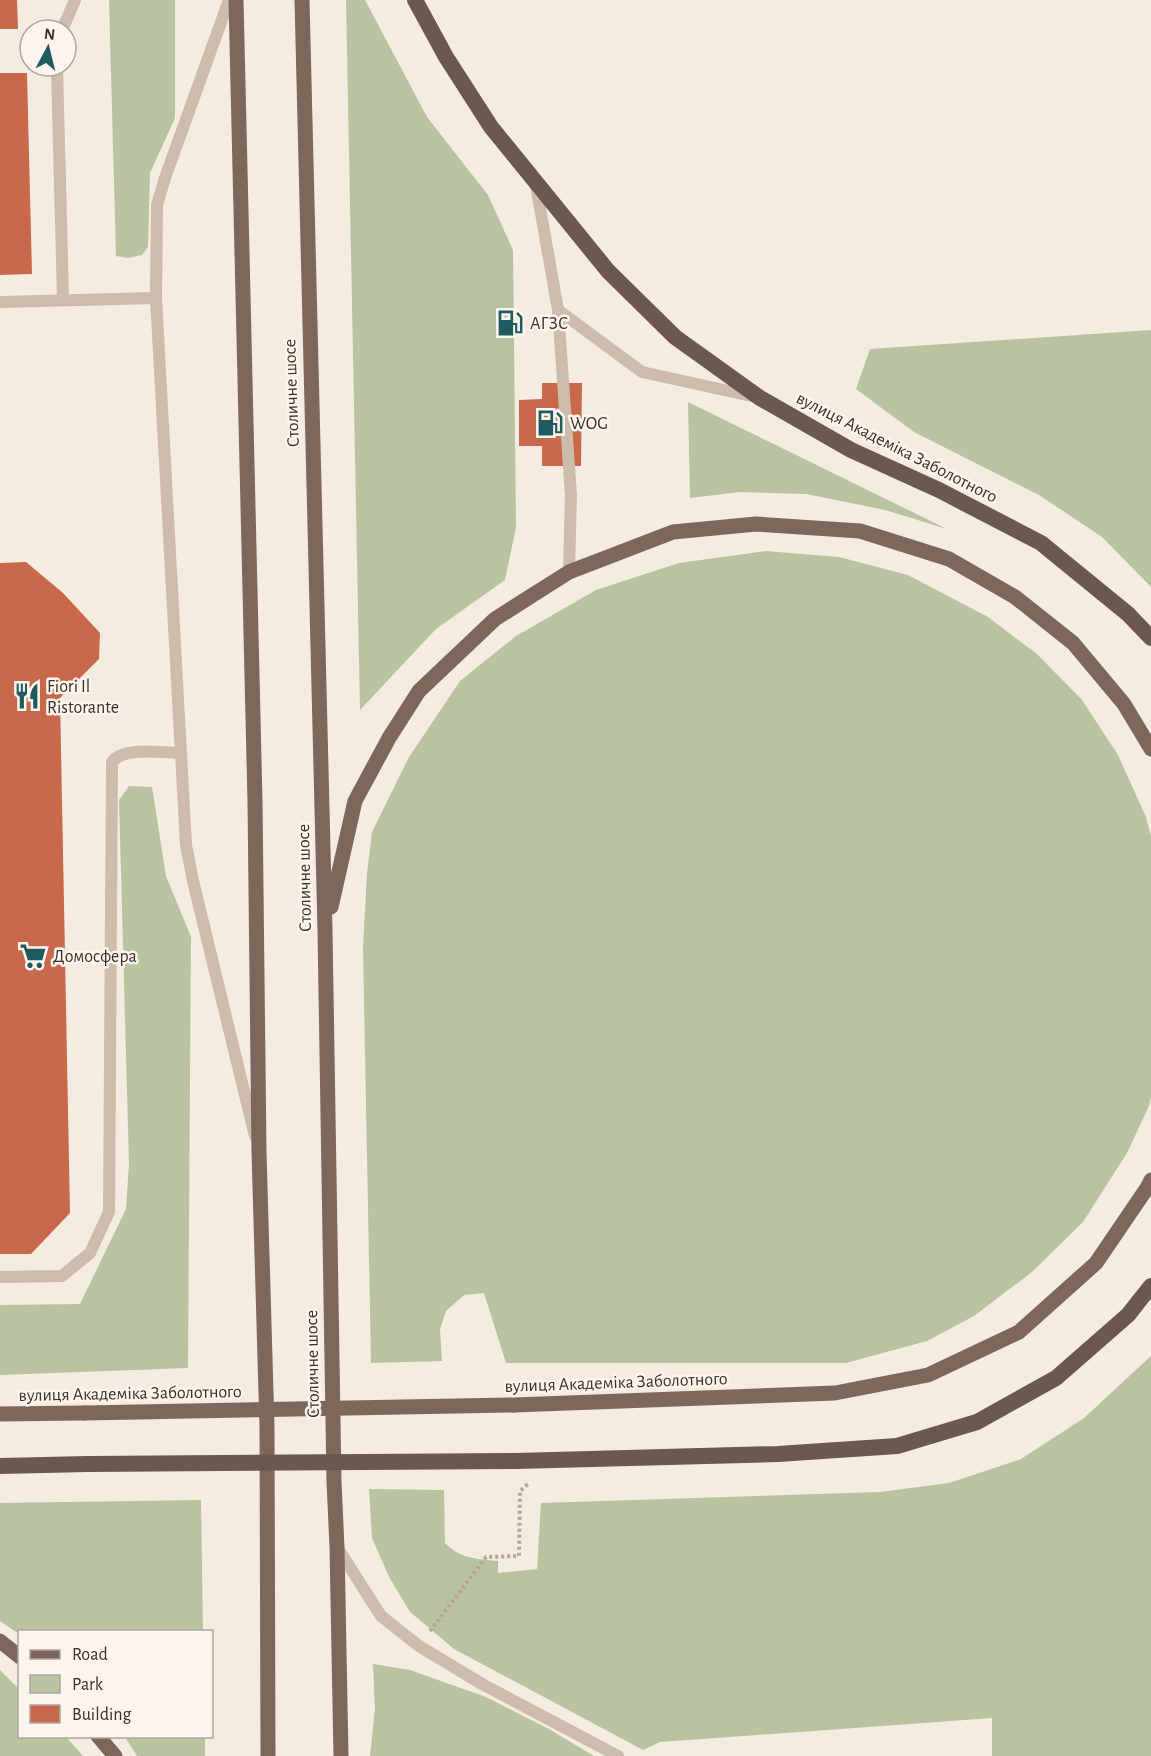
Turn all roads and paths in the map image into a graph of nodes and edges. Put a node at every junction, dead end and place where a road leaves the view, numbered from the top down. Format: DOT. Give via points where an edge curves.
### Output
graph roads {
  1 [pos="75,0"];
  2 [pos="229,0"];
  3 [pos="236,0"];
  4 [pos="302,0"];
  5 [pos="415,0"];
  6 [pos="67,18"];
  7 [pos="57,78"];
  8 [pos="536,183"];
  9 [pos="156,298"];
  10 [pos="63,300"];
  11 [pos="0,302"];
  12 [pos="558,310"];
  13 [pos="760,398"];
  14 [pos="569,572"];
  15 [pos="1151,638"];
  16 [pos="1151,749"];
  17 [pos="180,753"];
  18 [pos="325,930"];
  19 [pos="259,1152"];
  20 [pos="1151,1180"];
  21 [pos="0,1277"];
  22 [pos="1151,1286"];
  23 [pos="0,1414"];
  24 [pos="0,1466"];
  25 [pos="520,1491"];
  26 [pos="337,1547"];
  27 [pos="0,1641"];
  28 [pos="419,1646"];
  29 [pos="18,1655"];
  30 [pos="99,1738"];
  31 [pos="115,1756"];
  32 [pos="268,1756"];
  33 [pos="341,1756"];
  34 [pos="618,1756"];
  1 -- 6 [label="lane"];
  2 -- 9 [label="lane" via="157,205"];
  3 -- 19 [label="main road"];
  4 -- 18 [label="main road, Столичне шосе"];
  5 -- 8 [label="highway, вулиця Академіка Заболотного" via="491,127"];
  7 -- 10 [label="lane"];
  8 -- 12 [label="lane"];
  8 -- 13 [label="highway, вулиця Академіка Заболотного" via="608,271 675,337"];
  9 -- 10 [label="lane"];
  9 -- 17 [label="lane"];
  10 -- 11 [label="lane"];
  12 -- 13 [label="lane" via="642,372"];
  12 -- 14 [label="lane" via="571,495"];
  13 -- 15 [label="highway, вулиця Академіка Заболотного" via="851,450 1041,543 1128,614"];
  14 -- 16 [label="main road" via="673,532 756,524 860,531 949,559 1015,597 1073,643 1124,704"];
  14 -- 18 [label="main road" via="495,619 419,691 355,801"];
  17 -- 19 [label="lane" via="186,845 193,881"];
  17 -- 21 [label="lane" via="128,752 112,762 109,1212 90,1253 62,1276"];
  18 -- 26 [label="main road, Столичне шосе"];
  19 -- 32 [label="main road" via="267,1427"];
  20 -- 23 [label="main road, вулиця Академіка Заболотного, bridge" via="1096,1263 1019,1332 928,1375 835,1393 514,1405"];
  22 -- 24 [label="highway, bridge" via="1128,1315 1056,1378 977,1422 897,1446 778,1454 516,1461"];
  25 -- 28 [label="path" via="519,1556 486,1557"];
  26 -- 28 [label="lane" via="381,1616"];
  26 -- 33 [label="main road, Столичне шосе"];
  27 -- 29 [label="main road"];
  28 -- 34 [label="lane"];
  30 -- 31 [label="main road"];
}
